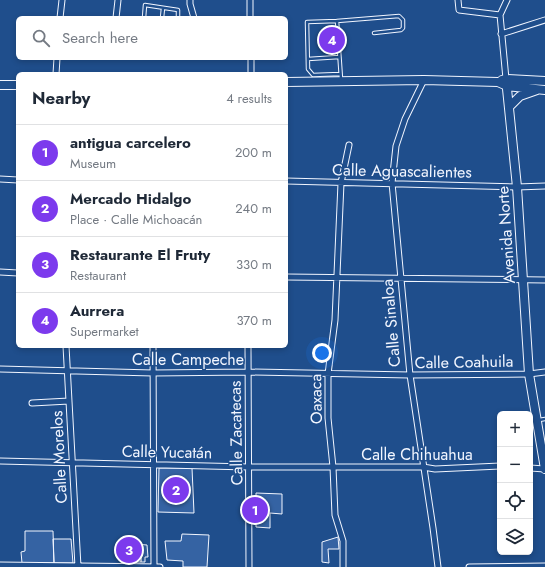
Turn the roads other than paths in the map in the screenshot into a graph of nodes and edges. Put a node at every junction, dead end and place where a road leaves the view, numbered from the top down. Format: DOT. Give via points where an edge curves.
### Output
graph roads {
  1 [pos="62,0"];
  2 [pos="118,0"];
  3 [pos="190,0"];
  4 [pos="250,0"];
  5 [pos="458,0"];
  6 [pos="507,0"];
  7 [pos="163,8"];
  8 [pos="500,14"];
  9 [pos="60,16"];
  10 [pos="116,16"];
  11 [pos="144,16"];
  12 [pos="162,16"];
  13 [pos="178,16"];
  14 [pos="193,16"];
  15 [pos="250,16"];
  16 [pos="545,20"];
  17 [pos="338,21"];
  18 [pos="374,33"];
  19 [pos="501,34"];
  20 [pos="339,56"];
  21 [pos="308,59"];
  22 [pos="57,60"];
  23 [pos="250,60"];
  24 [pos="56,72"];
  25 [pos="251,72"];
  26 [pos="340,78"];
  27 [pos="424,80"];
  28 [pos="545,81"];
  29 [pos="288,82"];
  30 [pos="506,82"];
  31 [pos="0,85"];
  32 [pos="16,85"];
  33 [pos="541,89"];
  34 [pos="509,107"];
  35 [pos="349,145"];
  36 [pos="0,179"];
  37 [pos="16,180"];
  38 [pos="288,181"];
  39 [pos="341,183"];
  40 [pos="392,183"];
  41 [pos="545,186"];
  42 [pos="517,187"];
  43 [pos="0,272"];
  44 [pos="16,273"];
  45 [pos="288,277"];
  46 [pos="336,278"];
  47 [pos="400,279"];
  48 [pos="522,280"];
  49 [pos="545,280"];
  50 [pos="66,348"];
  51 [pos="153,348"];
  52 [pos="248,348"];
  53 [pos="0,369"];
  54 [pos="67,370"];
  55 [pos="248,372"];
  56 [pos="545,372"];
  57 [pos="154,373"];
  58 [pos="328,374"];
  59 [pos="529,374"];
  60 [pos="410,376"];
  61 [pos="69,401"];
  62 [pos="32,403"];
  63 [pos="541,419"];
  64 [pos="0,461"];
  65 [pos="71,462"];
  66 [pos="154,464"];
  67 [pos="497,466"];
  68 [pos="249,467"];
  69 [pos="333,467"];
  70 [pos="423,467"];
  71 [pos="533,468"];
  72 [pos="545,469"];
  73 [pos="0,565"];
  74 [pos="545,566"];
  75 [pos="78,567"];
  76 [pos="154,567"];
  77 [pos="160,567"];
  78 [pos="249,567"];
  79 [pos="344,567"];
  80 [pos="438,567"];
  81 [pos="469,567"];
  1 -- 9 [label="street"];
  2 -- 10 [label="street"];
  3 -- 14 [label="street"];
  4 -- 15 [label="street"];
  5 -- 8 [label="street" via="459,10"];
  6 -- 8 [label="street, Avenida Norte"];
  7 -- 11 [label="lane" via="145,5"];
  7 -- 12 [label="lane"];
  7 -- 13 [label="lane" via="178,10"];
  8 -- 19 [label="street, Avenida Norte"];
  16 -- 19 [label="street"];
  17 -- 18 [label="lane" via="398,16 403,20 401,30"];
  17 -- 20 [label="lane"];
  17 -- 21 [label="lane" via="307,22"];
  19 -- 30 [label="street, Avenida Norte"];
  20 -- 21 [label="lane"];
  20 -- 26 [label="lane"];
  21 -- 26 [label="lane" via="308,69 313,75"];
  22 -- 24 [label="street"];
  23 -- 25 [label="street"];
  26 -- 27 [label="main road"];
  26 -- 29 [label="main road"];
  27 -- 30 [label="main road"];
  27 -- 40 [label="street, Calle Sinaloa" via="405,119 396,146"];
  28 -- 30 [label="main road"];
  30 -- 33 [label="main road"];
  30 -- 34 [label="main road, Avenida Norte"];
  31 -- 32 [label="main road"];
  33 -- 34 [label="main road" via="520,96"];
  34 -- 42 [label="main road, Avenida Norte"];
  35 -- 39 [label="street, Oaxaca"];
  36 -- 37 [label="street"];
  38 -- 39 [label="street, Calle Aguascalientes"];
  39 -- 40 [label="street, Calle Aguascalientes"];
  39 -- 46 [label="street, Oaxaca"];
  40 -- 42 [label="street, Calle Aguascalientes"];
  40 -- 47 [label="street, Calle Sinaloa"];
  41 -- 42 [label="street, Calle Aguascalientes"];
  42 -- 48 [label="main road, Avenida Norte"];
  43 -- 44 [label="street"];
  45 -- 46 [label="street"];
  46 -- 47 [label="street"];
  46 -- 58 [label="street, Oaxaca" via="335,320"];
  47 -- 48 [label="street"];
  47 -- 60 [label="street, Calle Sinaloa"];
  48 -- 49 [label="street"];
  48 -- 59 [label="main road, Avenida Norte"];
  50 -- 54 [label="street, Calle Morelos"];
  51 -- 57 [label="street"];
  52 -- 55 [label="street, Calle Zacatecas"];
  53 -- 54 [label="street, Calle Campeche"];
  54 -- 57 [label="street, Calle Campeche"];
  54 -- 61 [label="street, Calle Morelos"];
  55 -- 57 [label="street, Calle Campeche"];
  55 -- 58 [label="street, Calle Campeche"];
  55 -- 68 [label="street, Calle Zacatecas"];
  56 -- 59 [label="street, Calle Coahuila"];
  57 -- 66 [label="street"];
  58 -- 60 [label="street, Calle Coahuila"];
  58 -- 69 [label="street, Oaxaca" via="328,418"];
  59 -- 60 [label="street, Calle Coahuila"];
  59 -- 63 [label="main road, Avenida Norte"];
  60 -- 70 [label="street, Calle Sinaloa"];
  61 -- 62 [label="street"];
  61 -- 65 [label="street, Calle Morelos"];
  63 -- 72 [label="main road, Avenida Norte"];
  64 -- 65 [label="street, Calle Yucatán"];
  65 -- 66 [label="street, Calle Yucatán"];
  65 -- 75 [label="street, Calle Morelos"];
  66 -- 68 [label="street, Calle Yucatán"];
  66 -- 76 [label="street"];
  67 -- 70 [label="street, Calle Chihuahua" via="435,469"];
  68 -- 69 [label="street, Calle Yucatán"];
  68 -- 78 [label="street, Calle Zacatecas"];
  69 -- 70 [label="street, Calle Chihuahua"];
  69 -- 79 [label="street, Oaxaca" via="335,515 343,541"];
  70 -- 80 [label="street, Calle Sinaloa"];
  71 -- 72 [label="street"];
  73 -- 75 [label="street"];
  74 -- 81 [label="street"];
  75 -- 76 [label="street"];
  76 -- 77 [label="street"];
}
